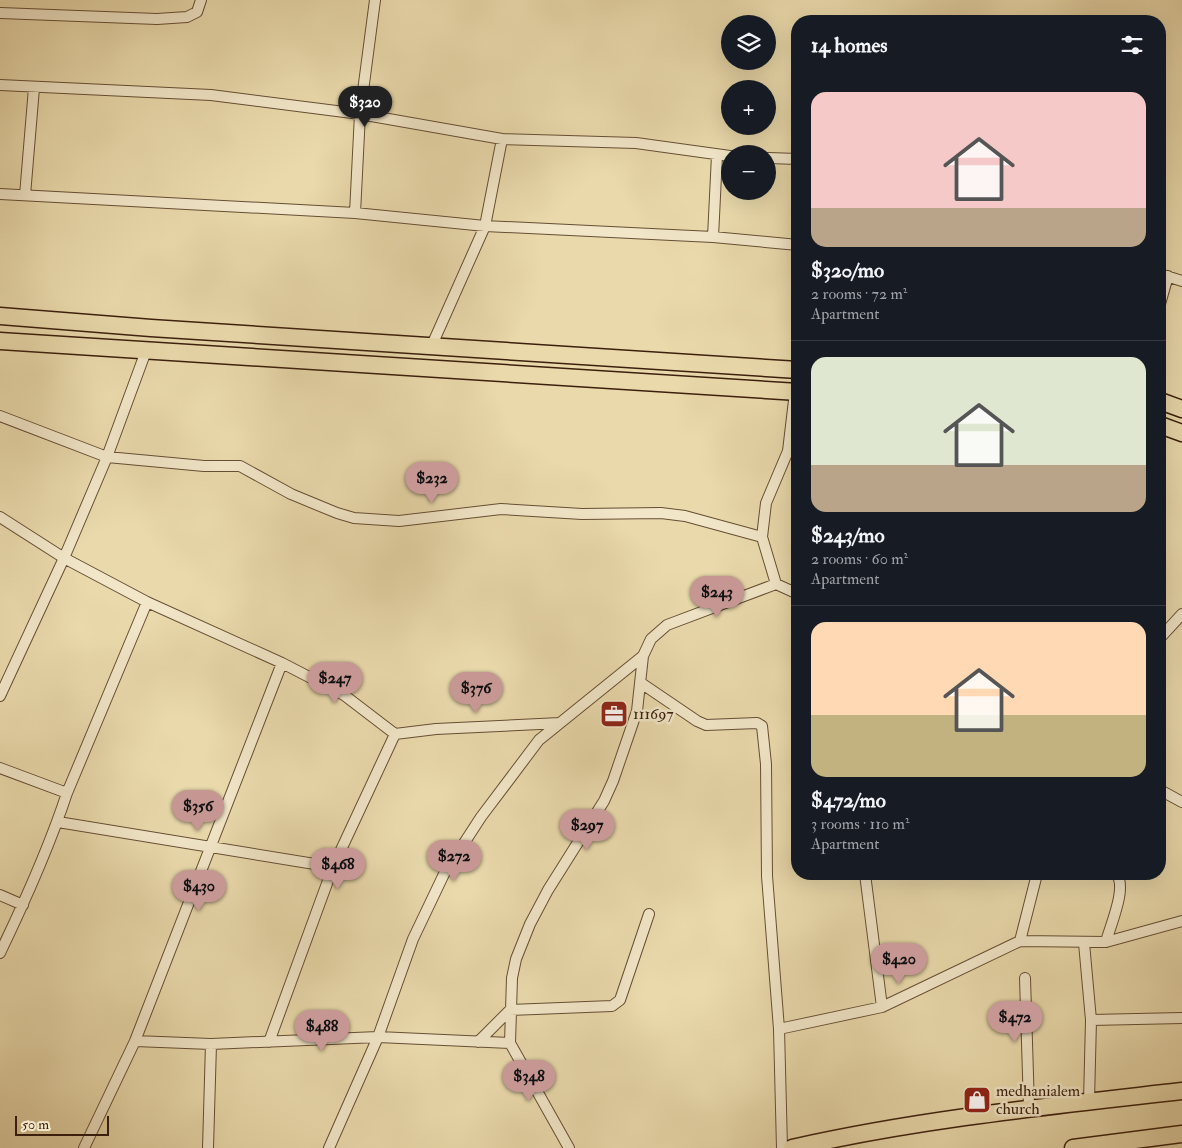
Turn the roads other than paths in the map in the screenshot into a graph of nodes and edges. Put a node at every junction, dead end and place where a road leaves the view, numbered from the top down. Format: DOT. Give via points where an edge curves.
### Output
graph roads {
  1 [pos="201,0"];
  2 [pos="375,0"];
  3 [pos="0,13"];
  4 [pos="0,85"];
  5 [pos="34,88"];
  6 [pos="360,114"];
  7 [pos="502,138"];
  8 [pos="717,155"];
  9 [pos="721,155"];
  10 [pos="776,158"];
  11 [pos="791,159"];
  12 [pos="0,194"];
  13 [pos="25,195"];
  14 [pos="355,213"];
  15 [pos="485,226"];
  16 [pos="713,237"];
  17 [pos="791,244"];
  18 [pos="1166,276"];
  19 [pos="1182,281"];
  20 [pos="0,316"];
  21 [pos="0,341"];
  22 [pos="432,345"];
  23 [pos="146,351"];
  24 [pos="791,370"];
  25 [pos="791,392"];
  26 [pos="1166,402"];
  27 [pos="1182,409"];
  28 [pos="0,416"];
  29 [pos="1166,427"];
  30 [pos="791,430"];
  31 [pos="1182,433"];
  32 [pos="107,457"];
  33 [pos="0,517"];
  34 [pos="762,537"];
  35 [pos="64,558"];
  36 [pos="776,584"];
  37 [pos="791,591"];
  38 [pos="147,602"];
  39 [pos="1182,614"];
  40 [pos="1166,631"];
  41 [pos="643,656"];
  42 [pos="282,662"];
  43 [pos="641,683"];
  44 [pos="0,696"];
  45 [pos="560,723"];
  46 [pos="395,734"];
  47 [pos="0,768"];
  48 [pos="67,793"];
  49 [pos="1166,793"];
  50 [pos="1182,802"];
  51 [pos="58,822"];
  52 [pos="212,847"];
  53 [pos="334,866"];
  54 [pos="866,880"];
  55 [pos="1035,880"];
  56 [pos="1120,880"];
  57 [pos="0,895"];
  58 [pos="23,906"];
  59 [pos="649,914"];
  60 [pos="1182,921"];
  61 [pos="1020,941"];
  62 [pos="1106,942"];
  63 [pos="1084,943"];
  64 [pos="0,953"];
  65 [pos="1025,978"];
  66 [pos="882,1007"];
  67 [pos="510,1010"];
  68 [pos="1182,1018"];
  69 [pos="1091,1020"];
  70 [pos="779,1028"];
  71 [pos="378,1037"];
  72 [pos="135,1041"];
  73 [pos="269,1042"];
  74 [pos="478,1042"];
  75 [pos="510,1043"];
  76 [pos="211,1044"];
  77 [pos="1182,1091"];
  78 [pos="1090,1101"];
  79 [pos="1029,1107"];
  80 [pos="1182,1134"];
  81 [pos="84,1148"];
  82 [pos="208,1148"];
  83 [pos="332,1148"];
  84 [pos="569,1148"];
  85 [pos="782,1148"];
  86 [pos="792,1148"];
  87 [pos="1073,1148"];
  1 -- 3 [label="street" via="198,12 187,17 157,20"];
  2 -- 6 [label="street"];
  4 -- 5 [label="street"];
  5 -- 6 [label="street" via="164,91"];
  5 -- 13 [label="street"];
  6 -- 7 [label="street"];
  6 -- 14 [label="street"];
  7 -- 8 [label="street" via="636,143"];
  7 -- 15 [label="street"];
  8 -- 9 [label="street"];
  8 -- 16 [label="street"];
  10 -- 11 [label="street"];
  12 -- 13 [label="street"];
  13 -- 14 [label="street"];
  14 -- 15 [label="street"];
  15 -- 16 [label="street"];
  15 -- 22 [label="street"];
  16 -- 17 [label="street"];
  18 -- 19 [label="street"];
  20 -- 22 [label="main road"];
  21 -- 23 [label="main road"];
  22 -- 24 [label="main road"];
  23 -- 25 [label="main road"];
  23 -- 32 [label="street"];
  26 -- 27 [label="main road"];
  28 -- 32 [label="street"];
  29 -- 31 [label="main road"];
  30 -- 34 [label="street" via="788,452 766,503"];
  32 -- 34 [label="street" via="240,466 291,494 354,518 399,521 501,509 582,514 660,513 685,516"];
  32 -- 35 [label="street"];
  33 -- 35 [label="street"];
  34 -- 36 [label="street"];
  35 -- 38 [label="street"];
  35 -- 44 [label="street"];
  36 -- 37 [label="street"];
  36 -- 41 [label="street" via="667,625 651,639"];
  38 -- 42 [label="street"];
  38 -- 48 [label="street"];
  39 -- 40 [label="street"];
  41 -- 43 [label="street"];
  41 -- 45 [label="street"];
  42 -- 46 [label="street" via="355,701"];
  42 -- 52 [label="street"];
  43 -- 67 [label="street" via="637,711 604,801 548,890 526,933 514,968"];
  43 -- 70 [label="street" via="706,725 757,723 762,726 766,764 767,876"];
  45 -- 46 [label="street"];
  45 -- 71 [label="street" via="528,753 444,874 413,939"];
  46 -- 53 [label="street"];
  47 -- 48 [label="street"];
  48 -- 51 [label="street"];
  49 -- 50 [label="street"];
  51 -- 52 [label="street"];
  51 -- 58 [label="street"];
  52 -- 53 [label="street"];
  52 -- 72 [label="street"];
  53 -- 73 [label="street"];
  54 -- 66 [label="street"];
  55 -- 61 [label="street"];
  56 -- 62 [label="street" via="1120,894"];
  57 -- 58 [label="street"];
  58 -- 64 [label="street"];
  59 -- 67 [label="street" via="620,1000 612,1006"];
  60 -- 62 [label="street"];
  61 -- 63 [label="street"];
  61 -- 66 [label="street"];
  62 -- 63 [label="street"];
  63 -- 69 [label="street"];
  65 -- 79 [label="street"];
  66 -- 70 [label="street"];
  67 -- 74 [label="street"];
  67 -- 75 [label="street"];
  68 -- 69 [label="street"];
  69 -- 78 [label="street"];
  70 -- 85 [label="street"];
  71 -- 73 [label="street"];
  71 -- 74 [label="street"];
  71 -- 83 [label="street"];
  72 -- 76 [label="street"];
  72 -- 81 [label="street"];
  73 -- 76 [label="street"];
  74 -- 75 [label="street"];
  75 -- 84 [label="street"];
  76 -- 82 [label="street"];
  77 -- 78 [label="main road"];
  78 -- 79 [label="main road"];
  79 -- 86 [label="main road" via="872,1131"];
  80 -- 87 [label="main road"];
}
